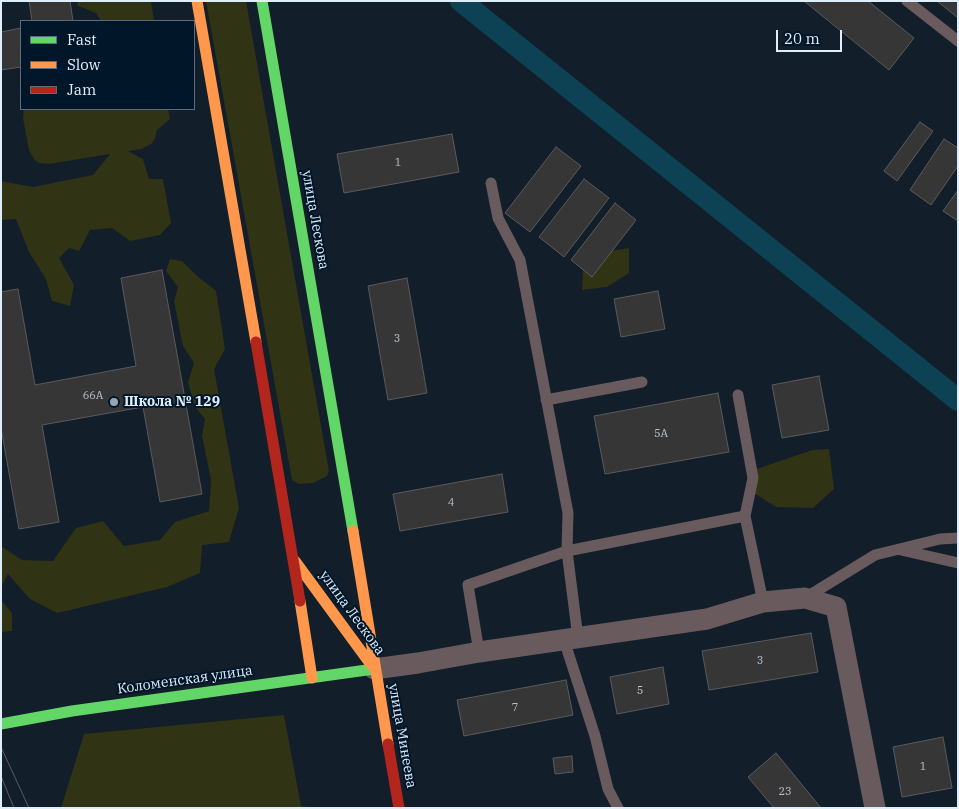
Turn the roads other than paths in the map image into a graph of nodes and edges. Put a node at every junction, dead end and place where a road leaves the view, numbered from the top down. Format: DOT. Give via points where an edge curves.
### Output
graph roads {
  1 [pos="196,1"];
  2 [pos="262,1"];
  3 [pos="907,1"];
  4 [pos="958,41"];
  5 [pos="491,183"];
  6 [pos="642,382"];
  7 [pos="738,395"];
  8 [pos="546,400"];
  9 [pos="745,516"];
  10 [pos="958,538"];
  11 [pos="355,548"];
  12 [pos="900,549"];
  13 [pos="568,551"];
  14 [pos="292,558"];
  15 [pos="958,563"];
  16 [pos="350,576"];
  17 [pos="310,582"];
  18 [pos="332,588"];
  19 [pos="805,598"];
  20 [pos="763,602"];
  21 [pos="571,639"];
  22 [pos="479,652"];
  23 [pos="374,669"];
  24 [pos="312,678"];
  25 [pos="1,724"];
  26 [pos="399,808"];
  27 [pos="618,808"];
  28 [pos="876,808"];
  1 -- 14 [label="main road, улица Лескова"];
  2 -- 11 [label="main road, улица Лескова"];
  3 -- 4 [label="lane"];
  5 -- 8 [label="lane" via="498,218 520,260"];
  6 -- 8 [label="lane"];
  7 -- 9 [label="lane" via="753,478"];
  8 -- 13 [label="lane" via="568,513"];
  9 -- 13 [label="lane"];
  9 -- 20 [label="lane"];
  10 -- 12 [label="lane"];
  11 -- 16 [label="main road"];
  11 -- 23 [label="main road, улица Лескова"];
  12 -- 15 [label="lane"];
  12 -- 19 [label="lane" via="875,555"];
  13 -- 21 [label="lane"];
  13 -- 22 [label="lane" via="468,585"];
  14 -- 17 [label="main road, улица Лескова"];
  14 -- 24 [label="main road"];
  17 -- 18 [label="main road" via="325,589"];
  17 -- 23 [label="main road, улица Лескова"];
  19 -- 20 [label="street"];
  19 -- 28 [label="street" via="836,607"];
  20 -- 21 [label="street" via="707,619"];
  21 -- 22 [label="street"];
  21 -- 27 [label="lane" via="608,789"];
  22 -- 23 [label="street"];
  23 -- 24 [label="main road, Коломенская улица"];
  23 -- 26 [label="main road, улица Минеева"];
  24 -- 25 [label="main road, Коломенская улица"];
}
